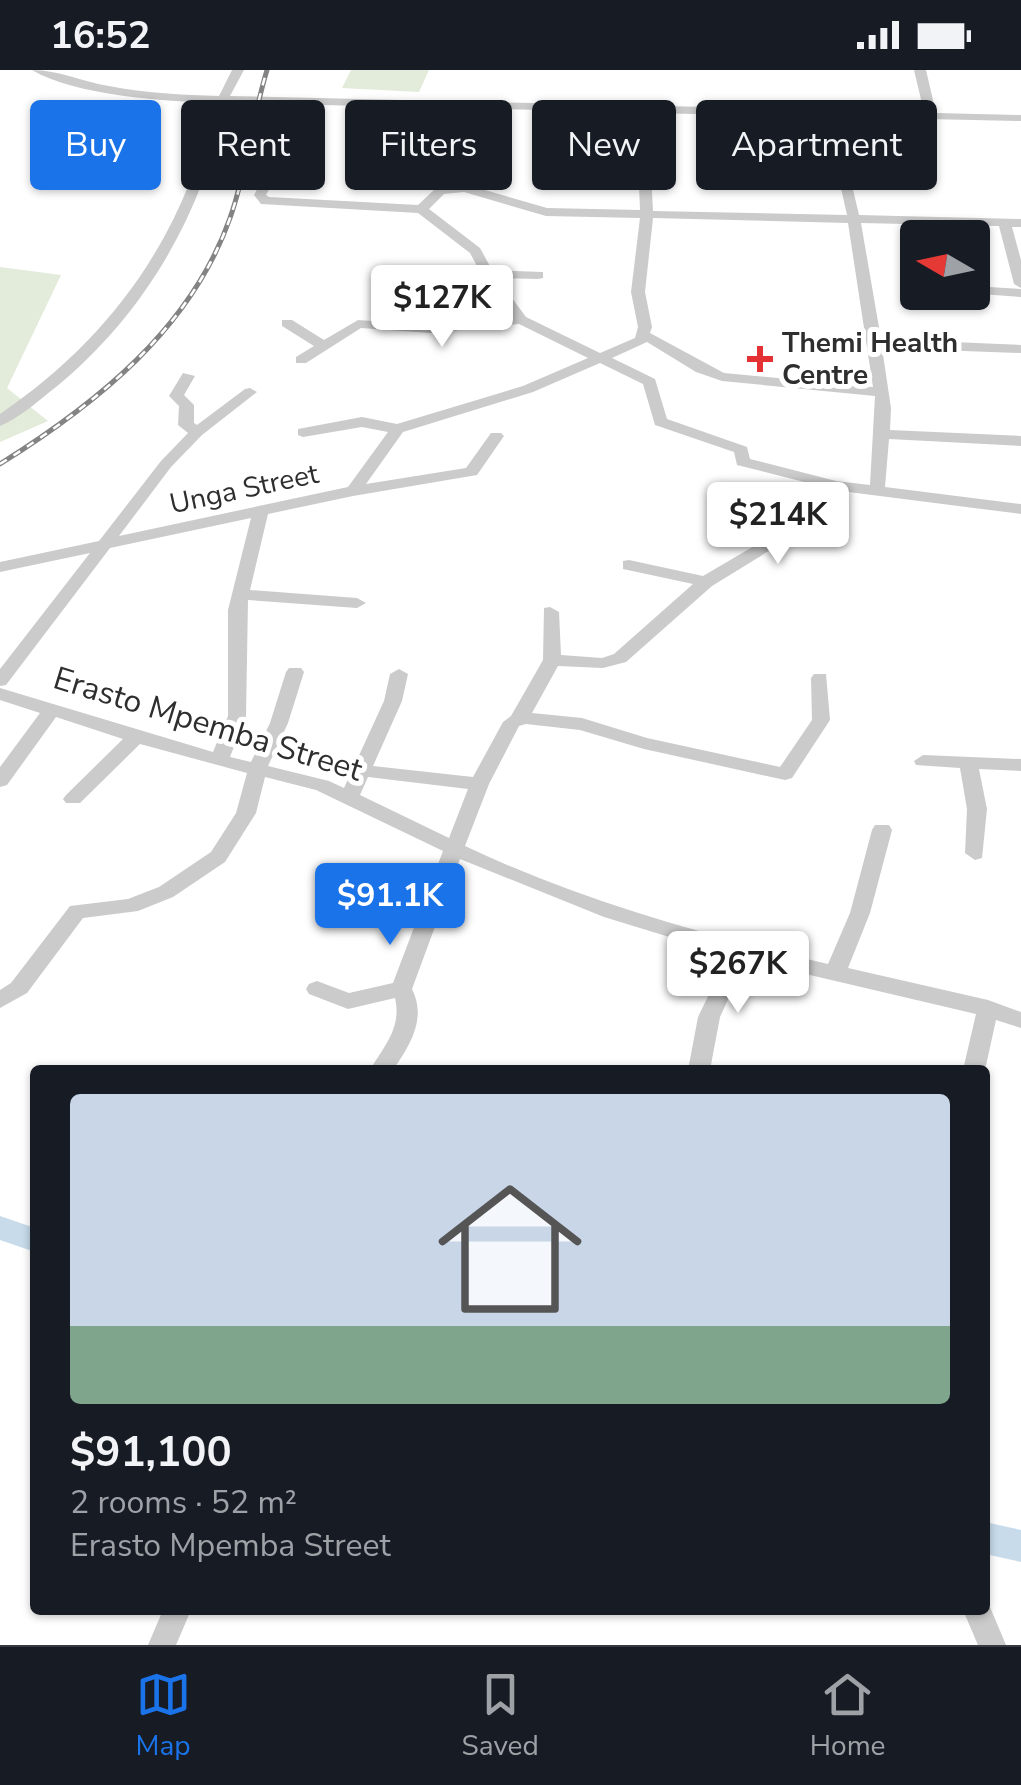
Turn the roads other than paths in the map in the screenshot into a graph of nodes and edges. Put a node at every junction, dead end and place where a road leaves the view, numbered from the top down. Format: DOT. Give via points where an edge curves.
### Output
graph roads {
  1 [pos="38,70"];
  2 [pos="238,70"];
  3 [pos="920,70"];
  4 [pos="224,100"];
  5 [pos="927,100"];
  6 [pos="325,103"];
  7 [pos="532,108"];
  8 [pos="937,116"];
  9 [pos="1021,118"];
  10 [pos="191,190"];
  11 [pos="265,190"];
  12 [pos="646,190"];
  13 [pos="847,190"];
  14 [pos="421,209"];
  15 [pos="647,216"];
  16 [pos="853,218"];
  17 [pos="1004,222"];
  18 [pos="1021,223"];
  19 [pos="490,274"];
  20 [pos="538,275"];
  21 [pos="1021,284"];
  22 [pos="990,291"];
  23 [pos="1021,292"];
  24 [pos="521,320"];
  25 [pos="287,323"];
  26 [pos="644,336"];
  27 [pos="873,343"];
  28 [pos="324,346"];
  29 [pos="1021,349"];
  30 [pos="593,357"];
  31 [pos="301,360"];
  32 [pos="188,376"];
  33 [pos="250,392"];
  34 [pos="880,392"];
  35 [pos="0,421"];
  36 [pos="398,430"];
  37 [pos="198,432"];
  38 [pos="303,432"];
  39 [pos="885,434"];
  40 [pos="496,436"];
  41 [pos="1021,440"];
  42 [pos="833,484"];
  43 [pos="353,490"];
  44 [pos="876,491"];
  45 [pos="1021,509"];
  46 [pos="261,510"];
  47 [pos="103,544"];
  48 [pos="629,565"];
  49 [pos="0,567"];
  50 [pos="706,582"];
  51 [pos="240,594"];
  52 [pos="357,603"];
  53 [pos="550,612"];
  54 [pos="552,660"];
  55 [pos="295,672"];
  56 [pos="399,674"];
  57 [pos="820,678"];
  58 [pos="0,681"];
  59 [pos="0,694"];
  60 [pos="53,708"];
  61 [pos="519,719"];
  62 [pos="136,737"];
  63 [pos="219,761"];
  64 [pos="923,761"];
  65 [pos="968,761"];
  66 [pos="1021,765"];
  67 [pos="256,770"];
  68 [pos="364,772"];
  69 [pos="0,781"];
  70 [pos="479,784"];
  71 [pos="350,796"];
  72 [pos="74,799"];
  73 [pos="882,830"];
  74 [pos="457,848"];
  75 [pos="975,854"];
  76 [pos="740,951"];
  77 [pos="834,975"];
  78 [pos="317,989"];
  79 [pos="401,989"];
  80 [pos="0,1000"];
  81 [pos="988,1008"];
  82 [pos="1021,1020"];
  83 [pos="384,1065"];
  84 [pos="700,1065"];
  85 [pos="975,1065"];
  86 [pos="175,1615"];
  87 [pos="979,1615"];
  88 [pos="162,1645"];
  89 [pos="992,1645"];
  1 -- 4 [label="street" via="133,95"];
  2 -- 4 [label="street"];
  3 -- 5 [label="street"];
  6 -- 7 [label="street"];
  8 -- 9 [label="street"];
  10 -- 35 [label="street" via="135,300 92,349"];
  11 -- 14 [label="street" via="262,200"];
  12 -- 15 [label="street"];
  13 -- 16 [label="street"];
  14 -- 15 [label="street" via="440,191 464,188 538,212"];
  14 -- 19 [label="street" via="475,250"];
  15 -- 16 [label="street"];
  15 -- 26 [label="street" via="638,292"];
  16 -- 17 [label="street"];
  16 -- 27 [label="street"];
  17 -- 18 [label="street"];
  17 -- 21 [label="street"];
  19 -- 20 [label="street"];
  19 -- 24 [label="street"];
  22 -- 23 [label="street"];
  24 -- 28 [label="street" via="430,329 358,324"];
  24 -- 30 [label="street"];
  25 -- 28 [label="street"];
  26 -- 30 [label="street"];
  26 -- 34 [label="street" via="722,378"];
  27 -- 29 [label="street"];
  27 -- 34 [label="street"];
  28 -- 31 [label="street"];
  30 -- 36 [label="street" via="528,389"];
  30 -- 42 [label="street" via="650,382 656,415 668,427 742,450 746,463"];
  32 -- 37 [label="street" via="176,396 188,405 186,425"];
  33 -- 37 [label="street"];
  34 -- 39 [label="street"];
  36 -- 38 [label="street" via="362,422"];
  36 -- 43 [label="street, Unga Street"];
  37 -- 47 [label="street"];
  39 -- 41 [label="street"];
  39 -- 44 [label="street"];
  40 -- 43 [label="street" via="470,472"];
  42 -- 44 [label="street"];
  42 -- 50 [label="street" via="815,486 774,541"];
  43 -- 46 [label="street, Unga Street"];
  44 -- 45 [label="street"];
  46 -- 47 [label="street, Unga Street"];
  46 -- 51 [label="street"];
  47 -- 49 [label="street, Unga Street"];
  47 -- 58 [label="street"];
  48 -- 50 [label="street"];
  50 -- 54 [label="street" via="613,662"];
  51 -- 52 [label="street"];
  51 -- 63 [label="street" via="237,716"];
  53 -- 54 [label="street"];
  54 -- 61 [label="street"];
  55 -- 67 [label="street"];
  56 -- 68 [label="street"];
  57 -- 61 [label="street" via="821,720 781,774 582,724"];
  59 -- 60 [label="street, Erasto Mpemba Street"];
  60 -- 62 [label="street, Erasto Mpemba Street"];
  60 -- 69 [label="street"];
  61 -- 70 [label="street" via="505,730"];
  62 -- 63 [label="street, Erasto Mpemba Street"];
  62 -- 72 [label="street"];
  63 -- 67 [label="street, Erasto Mpemba Street"];
  64 -- 65 [label="street"];
  65 -- 66 [label="street"];
  65 -- 75 [label="street" via="977,809"];
  67 -- 71 [label="street, Erasto Mpemba Street"];
  67 -- 80 [label="street" via="246,814 218,857 131,906 77,912 19,988"];
  68 -- 70 [label="street"];
  68 -- 71 [label="street"];
  70 -- 74 [label="street"];
  71 -- 74 [label="street, Erasto Mpemba Street"];
  73 -- 77 [label="street" via="860,913"];
  74 -- 76 [label="street, Erasto Mpemba Street" via="558,893"];
  74 -- 79 [label="street"];
  76 -- 77 [label="street, Erasto Mpemba Street"];
  76 -- 84 [label="street" via="709,1018"];
  77 -- 81 [label="street, Erasto Mpemba Street"];
  78 -- 79 [label="street" via="348,1001"];
  79 -- 83 [label="street" via="408,1018"];
  81 -- 82 [label="street, Erasto Mpemba Street"];
  81 -- 85 [label="street"];
  86 -- 88 [label="street"];
  87 -- 89 [label="street"];
}
